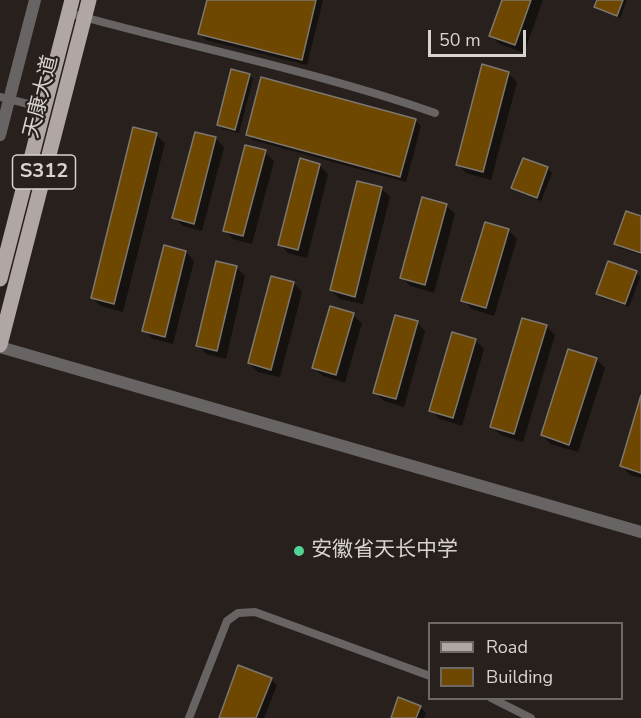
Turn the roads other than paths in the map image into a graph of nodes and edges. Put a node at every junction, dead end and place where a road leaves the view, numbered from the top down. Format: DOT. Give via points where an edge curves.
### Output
graph roads {
  1 [pos="35,0"];
  2 [pos="88,0"];
  3 [pos="70,6"];
  4 [pos="0,97"];
  5 [pos="44,108"];
  6 [pos="435,113"];
  7 [pos="0,135"];
  8 [pos="0,279"];
  9 [pos="0,346"];
  10 [pos="641,532"];
  11 [pos="428,676"];
  12 [pos="493,700"];
  13 [pos="189,718"];
  14 [pos="531,718"];
  1 -- 7 [label="street"];
  2 -- 9 [label="main road, 天康大道 / S312"];
  3 -- 5 [label="main road, 天康大道"];
  3 -- 6 [label="lane" via="155,36 374,92"];
  4 -- 5 [label="lane"];
  5 -- 8 [label="main road, 天康大道"];
  9 -- 10 [label="street"];
  11 -- 13 [label="lane" via="255,612 238,613 227,621"];
  12 -- 14 [label="lane"];
}
